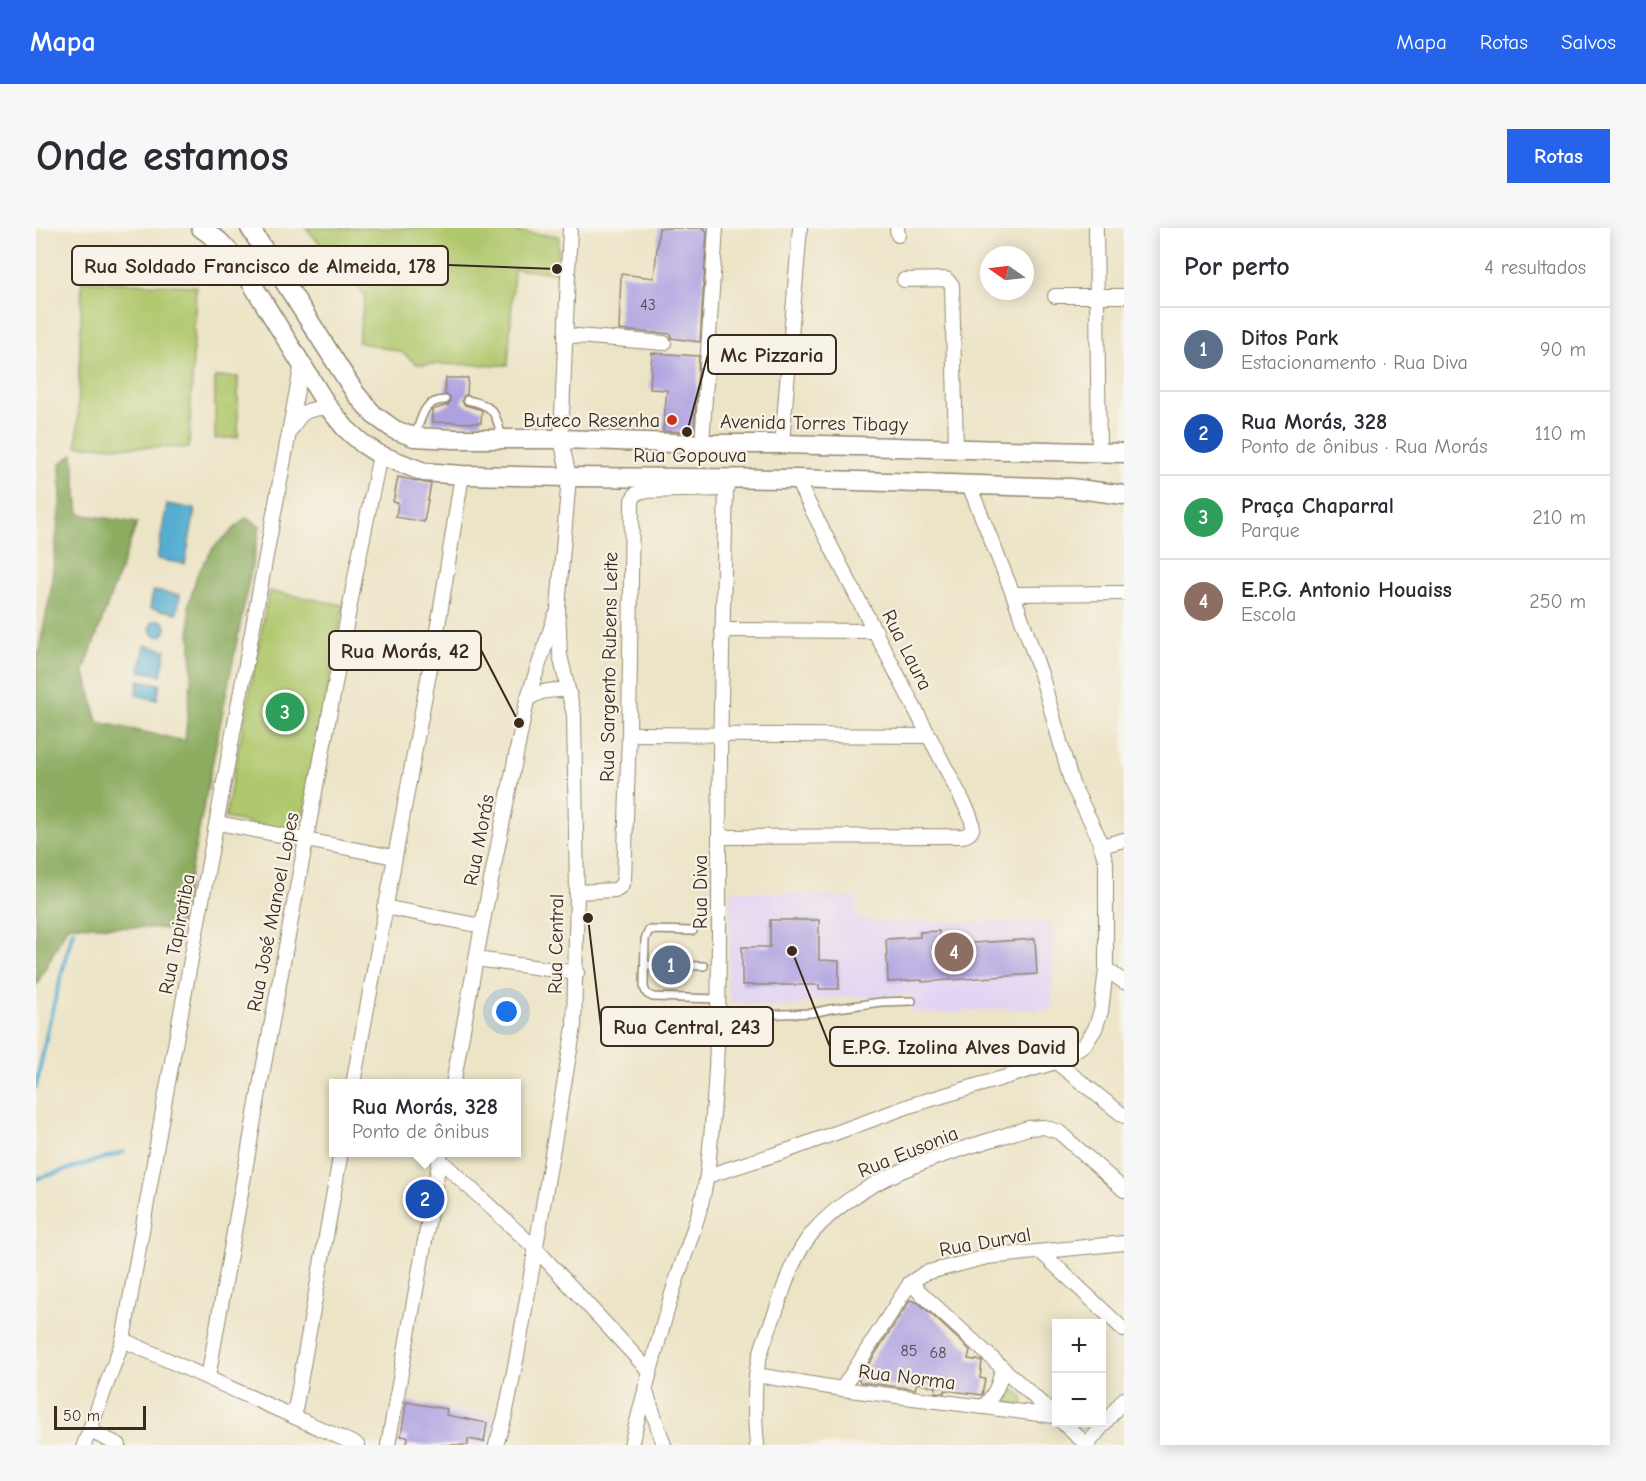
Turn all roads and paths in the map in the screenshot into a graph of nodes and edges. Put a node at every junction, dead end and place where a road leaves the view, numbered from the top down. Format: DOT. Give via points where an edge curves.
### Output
graph roads {
  1 [pos="201,228"];
  2 [pos="250,228"];
  3 [pos="570,228"];
  4 [pos="716,228"];
  5 [pos="800,228"];
  6 [pos="1096,228"];
  7 [pos="904,280"];
  8 [pos="1055,296"];
  9 [pos="1097,296"];
  10 [pos="1124,296"];
  11 [pos="566,335"];
  12 [pos="664,343"];
  13 [pos="302,363"];
  14 [pos="445,400"];
  15 [pos="467,400"];
  16 [pos="328,407"];
  17 [pos="414,437"];
  18 [pos="503,439"];
  19 [pos="561,439"];
  20 [pos="288,440"];
  21 [pos="702,444"];
  22 [pos="782,444"];
  23 [pos="956,448"];
  24 [pos="1099,451"];
  25 [pos="1124,453"];
  26 [pos="380,455"];
  27 [pos="462,475"];
  28 [pos="569,477"];
  29 [pos="796,479"];
  30 [pos="728,484"];
  31 [pos="969,485"];
  32 [pos="1124,495"];
  33 [pos="1124,593"];
  34 [pos="1013,594"];
  35 [pos="558,608"];
  36 [pos="722,630"];
  37 [pos="876,631"];
  38 [pos="567,690"];
  39 [pos="527,700"];
  40 [pos="629,734"];
  41 [pos="720,734"];
  42 [pos="929,736"];
  43 [pos="218,823"];
  44 [pos="719,837"];
  45 [pos="307,840"];
  46 [pos="1124,840"];
  47 [pos="1101,846"];
  48 [pos="394,857"];
  49 [pos="577,892"];
  50 [pos="384,907"];
  51 [pos="482,926"];
  52 [pos="693,931"];
  53 [pos="476,959"];
  54 [pos="645,964"];
  55 [pos="704,966"];
  56 [pos="1106,969"];
  57 [pos="577,973"];
  58 [pos="1124,982"];
  59 [pos="912,1001"];
  60 [pos="718,1006"];
  61 [pos="1056,1062"];
  62 [pos="354,1079"];
  63 [pos="454,1079"];
  64 [pos="1124,1116"];
  65 [pos="340,1157"];
  66 [pos="440,1157"];
  67 [pos="441,1157"];
  68 [pos="707,1176"];
  69 [pos="1124,1190"];
  70 [pos="1124,1243"];
  71 [pos="537,1250"];
  72 [pos="1041,1252"];
  73 [pos="910,1283"];
  74 [pos="1124,1330"];
  75 [pos="123,1340"];
  76 [pos="1002,1369"];
  77 [pos="650,1372"];
  78 [pos="756,1375"];
  79 [pos="208,1378"];
  80 [pos="645,1389"];
  81 [pos="842,1389"];
  82 [pos="1124,1399"];
  83 [pos="983,1407"];
  84 [pos="1052,1414"];
  85 [pos="294,1416"];
  86 [pos="1052,1418"];
  87 [pos="1066,1427"];
  88 [pos="90,1431"];
  89 [pos="84,1445"];
  90 [pos="119,1445"];
  91 [pos="357,1445"];
  92 [pos="388,1445"];
  93 [pos="496,1445"];
  94 [pos="632,1445"];
  95 [pos="664,1445"];
  96 [pos="757,1445"];
  97 [pos="1087,1445"];
  1 -- 13 [label="main road, Rua Gopouva" via="238,261"];
  2 -- 17 [label="main road, Avenida Torres Tibagy" via="356,394 395,430"];
  3 -- 11 [label="street, Rua Central"];
  4 -- 21 [label="street"];
  5 -- 22 [label="street"];
  6 -- 9 [label="street"];
  7 -- 23 [label="street" via="946,279 952,285"];
  8 -- 9 [label="street"];
  9 -- 10 [label="street"];
  9 -- 24 [label="street"];
  11 -- 12 [label="street"];
  11 -- 19 [label="street, Rua Central"];
  13 -- 16 [label="main road, Rua Gopouva"];
  13 -- 20 [label="street, Rua Tapiratiba"];
  14 -- 17 [label="lane" via="429,403"];
  15 -- 18 [label="lane" via="492,409"];
  16 -- 20 [label="street, Rua Tapiratiba" via="311,408 298,417"];
  16 -- 26 [label="main road, Rua Gopouva" via="354,436"];
  17 -- 18 [label="main road, Avenida Torres Tibagy"];
  18 -- 19 [label="main road, Avenida Torres Tibagy"];
  19 -- 21 [label="main road, Avenida Torres Tibagy"];
  19 -- 28 [label="street, Rua Central"];
  20 -- 43 [label="street, Rua Tapiratiba"];
  21 -- 22 [label="main road, Avenida Torres Tibagy"];
  22 -- 23 [label="main road, Avenida Torres Tibagy"];
  23 -- 24 [label="main road, Avenida Torres Tibagy"];
  24 -- 25 [label="main road, Avenida Torres Tibagy"];
  26 -- 27 [label="main road, Rua Gopouva" via="424,472"];
  26 -- 45 [label="street, Rua José Manoel Lopes"];
  27 -- 28 [label="main road, Rua Gopouva"];
  27 -- 48 [label="street"];
  28 -- 30 [label="main road, Rua Gopouva"];
  28 -- 35 [label="street, Rua Central"];
  29 -- 30 [label="main road, Rua Gopouva"];
  29 -- 31 [label="main road, Rua Gopouva"];
  29 -- 37 [label="street, Rua Laura"];
  30 -- 36 [label="street, Rua Diva"];
  30 -- 40 [label="street, Rua Sargento Rubens Leite" via="642,491 632,500"];
  31 -- 32 [label="main road, Rua Gopouva" via="1071,488"];
  31 -- 34 [label="street"];
  33 -- 34 [label="street"];
  34 -- 47 [label="street" via="1041,674 1072,784"];
  35 -- 38 [label="street, Rua Central" via="560,655"];
  35 -- 39 [label="street, Rua Morás"];
  36 -- 37 [label="street"];
  36 -- 41 [label="street, Rua Diva"];
  37 -- 42 [label="street, Rua Laura"];
  38 -- 39 [label="street" via="547,690"];
  38 -- 49 [label="street, Rua Central" via="574,715"];
  39 -- 51 [label="street, Rua Morás"];
  40 -- 41 [label="street"];
  40 -- 49 [label="street, Rua Sargento Rubens Leite" via="624,879 615,890"];
  41 -- 42 [label="street"];
  41 -- 44 [label="street, Rua Diva"];
  42 -- 44 [label="street, Rua Laura" via="969,813 973,824 969,835"];
  43 -- 45 [label="street"];
  43 -- 75 [label="street, Rua Tapiratiba"];
  44 -- 60 [label="street, Rua Diva"];
  45 -- 48 [label="street"];
  45 -- 79 [label="street, Rua José Manoel Lopes"];
  46 -- 47 [label="street"];
  47 -- 56 [label="street" via="1107,878"];
  48 -- 50 [label="street"];
  49 -- 57 [label="street, Rua Central"];
  50 -- 51 [label="street"];
  50 -- 62 [label="street"];
  51 -- 53 [label="street, Rua Morás"];
  52 -- 54 [label="lane" via="649,930"];
  53 -- 57 [label="street"];
  53 -- 63 [label="street, Rua Morás"];
  54 -- 55 [label="lane"];
  54 -- 60 [label="lane" via="647,994"];
  56 -- 58 [label="street"];
  56 -- 61 [label="street" via="1095,1029 1085,1044"];
  57 -- 71 [label="street, Rua Central" via="574,1027"];
  59 -- 60 [label="lane" via="812,1013 752,1015"];
  60 -- 68 [label="street, Rua Diva"];
  61 -- 64 [label="street"];
  61 -- 68 [label="street" via="912,1105"];
  65 -- 85 [label="street"];
  66 -- 92 [label="street"];
  67 -- 71 [label="street"];
  68 -- 77 [label="street, Rua Diva"];
  69 -- 78 [label="street, Rua Eusonia" via="1059,1132 1044,1127 1028,1128 873,1184 842,1204 812,1233 789,1272"];
  70 -- 72 [label="street, Rua Durval"];
  71 -- 77 [label="street"];
  71 -- 93 [label="street, Rua Central"];
  72 -- 73 [label="street, Rua Durval" via="987,1257 925,1273"];
  72 -- 74 [label="street"];
  73 -- 76 [label="street"];
  73 -- 81 [label="street"];
  75 -- 79 [label="street"];
  75 -- 88 [label="street, Rua Tapiratiba"];
  76 -- 83 [label="street" via="999,1385"];
  76 -- 84 [label="street"];
  77 -- 80 [label="street, Rua Diva"];
  78 -- 81 [label="street, Rua Norma"];
  78 -- 96 [label="street, Rua Eusonia"];
  79 -- 85 [label="street"];
  80 -- 94 [label="street, Rua Diva"];
  80 -- 95 [label="street"];
  81 -- 83 [label="street, Rua Norma"];
  82 -- 97 [label="street"];
  83 -- 86 [label="street, Rua Norma"];
  85 -- 91 [label="street"];
  87 -- 97 [label="street"];
  88 -- 89 [label="street, Rua Tapiratiba"];
  88 -- 90 [label="street"];
}
